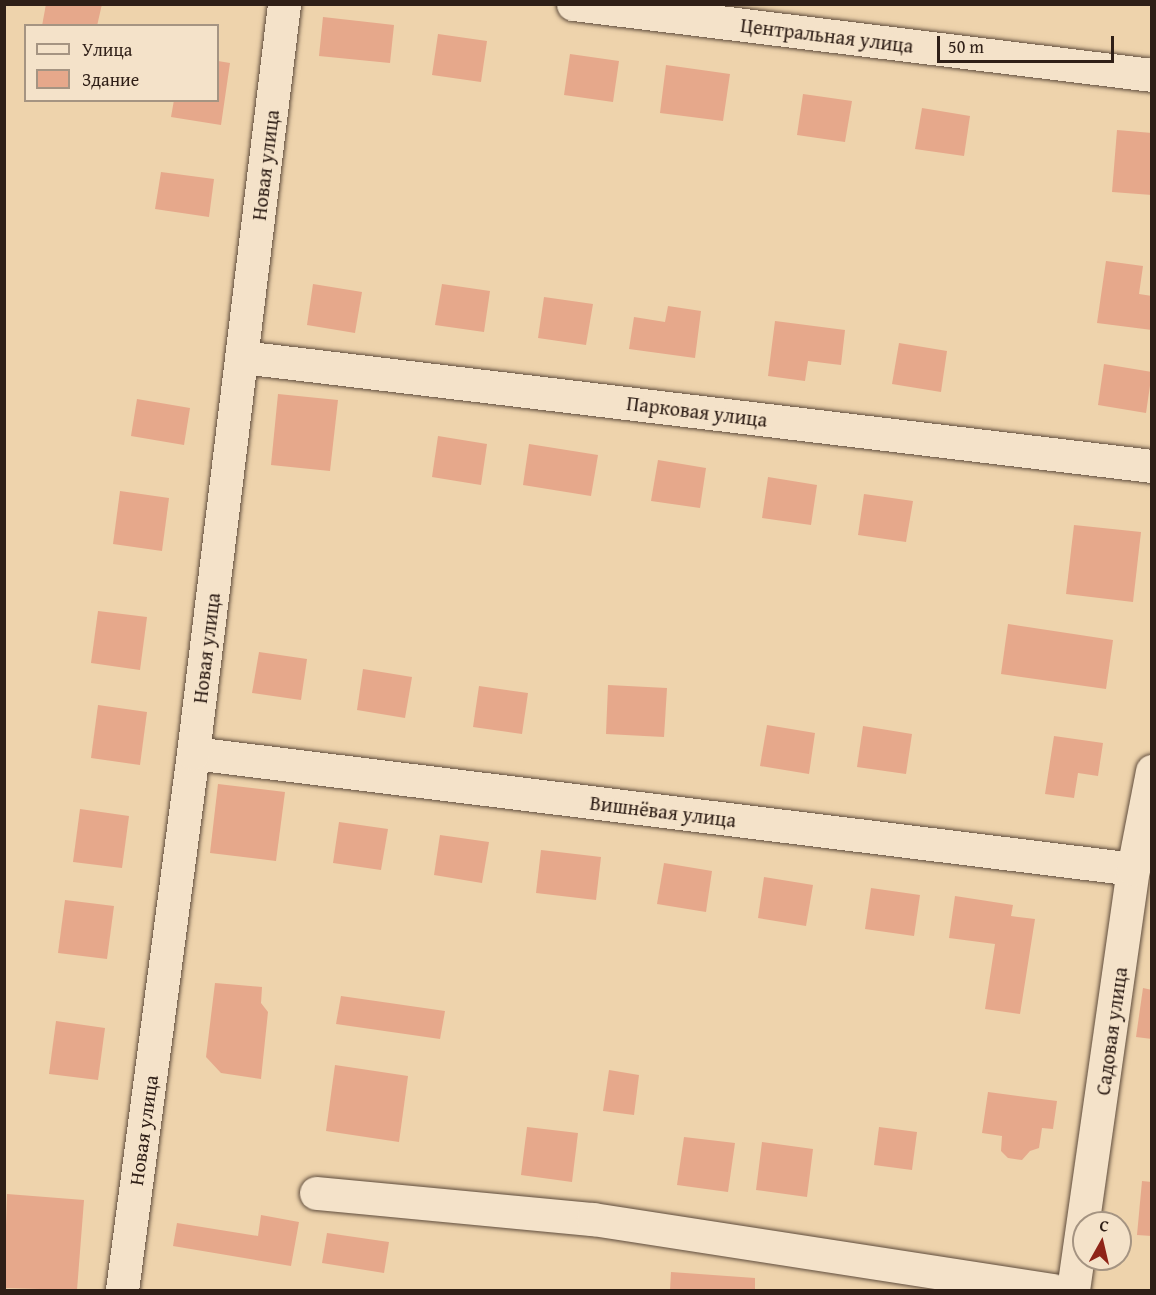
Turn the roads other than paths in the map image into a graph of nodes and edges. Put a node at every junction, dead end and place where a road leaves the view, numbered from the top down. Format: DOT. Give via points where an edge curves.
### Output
graph roads {
  1 [pos="284,4"];
  2 [pos="573,4"];
  3 [pos="1152,75"];
  4 [pos="242,357"];
  5 [pos="1152,466"];
  6 [pos="193,753"];
  7 [pos="1152,771"];
  8 [pos="1133,869"];
  9 [pos="316,1193"];
  10 [pos="122,1290"];
  11 [pos="1053,1290"];
  12 [pos="1073,1290"];
  1 -- 4 [label="street, Новая улица"];
  2 -- 3 [label="street, Центральная улица"];
  4 -- 5 [label="street, Парковая улица"];
  4 -- 6 [label="street, Новая улица"];
  6 -- 8 [label="street, Вишнёвая улица"];
  6 -- 10 [label="street, Новая улица"];
  7 -- 8 [label="street, Садовая улица"];
  8 -- 12 [label="street, Садовая улица"];
  9 -- 11 [label="street" via="593,1220"];
}
